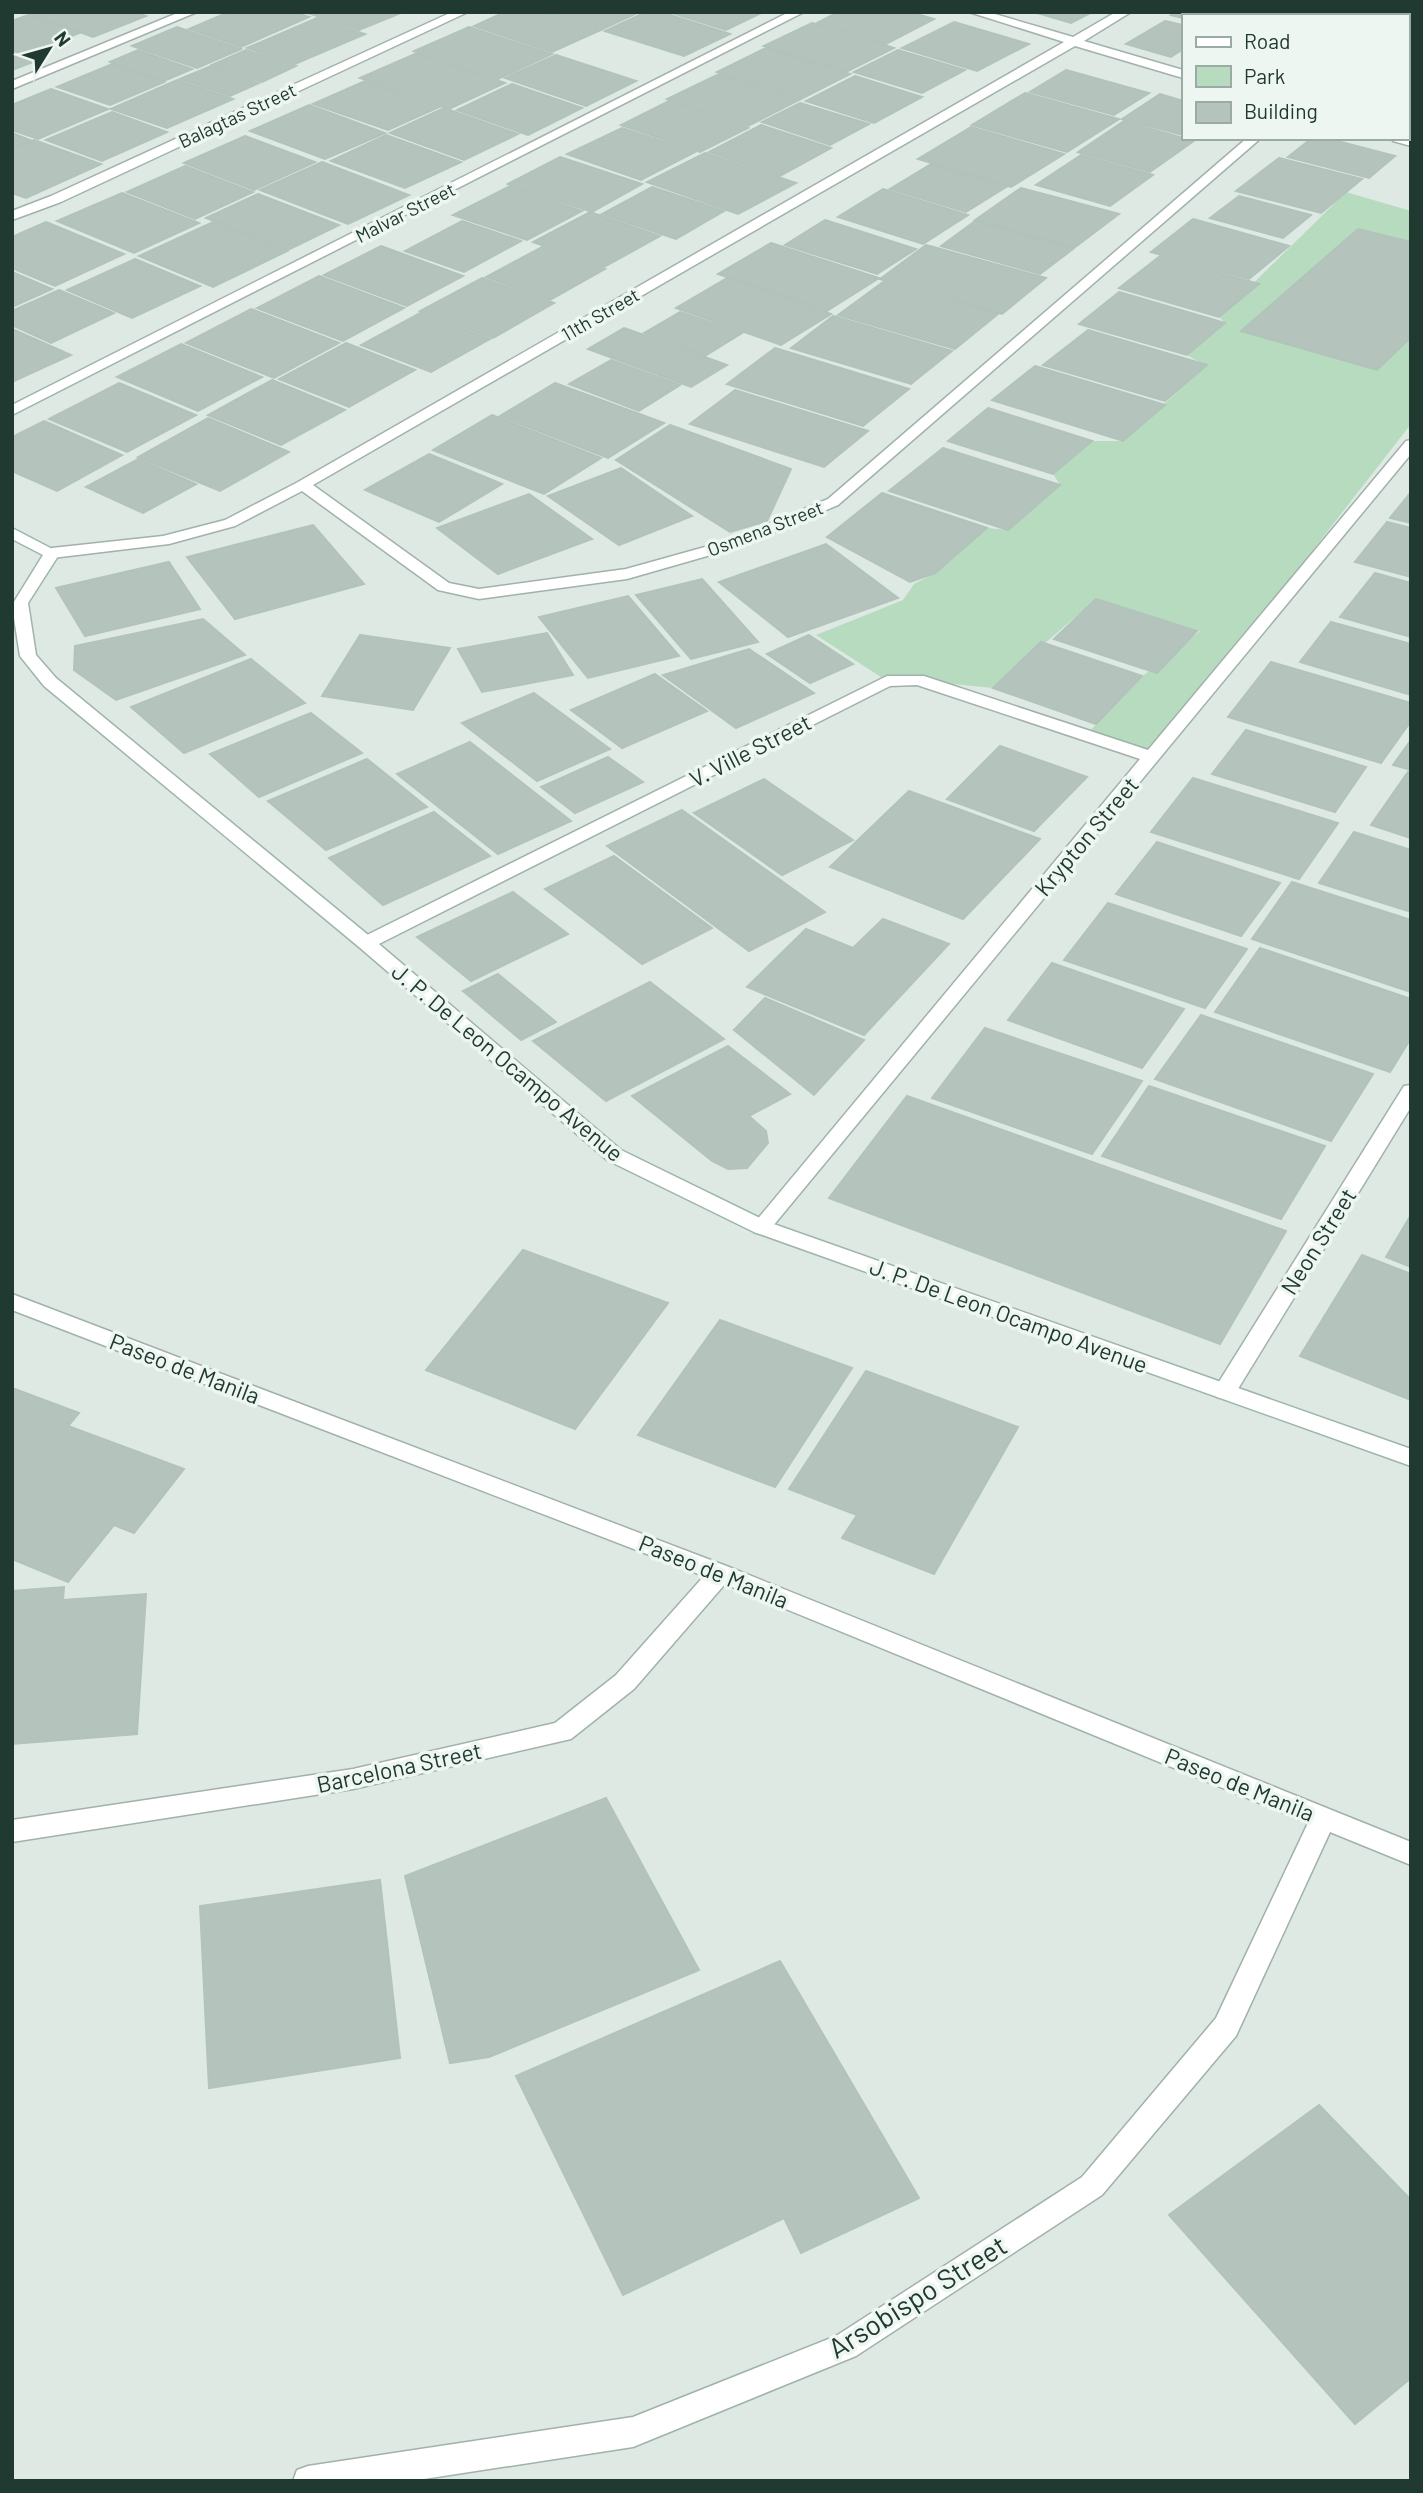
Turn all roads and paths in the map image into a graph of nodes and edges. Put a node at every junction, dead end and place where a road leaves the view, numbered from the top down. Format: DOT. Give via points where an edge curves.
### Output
graph roads {
  1 [pos="191,12"];
  2 [pos="462,12"];
  3 [pos="798,12"];
  4 [pos="975,12"];
  5 [pos="1125,12"];
  6 [pos="1075,41"];
  7 [pos="1182,74"];
  8 [pos="12,85"];
  9 [pos="1253,140"];
  10 [pos="12,216"];
  11 [pos="12,411"];
  12 [pos="1411,444"];
  13 [pos="303,485"];
  14 [pos="12,533"];
  15 [pos="52,553"];
  16 [pos="1152,757"];
  17 [pos="366,943"];
  18 [pos="1411,1091"];
  19 [pos="761,1227"];
  20 [pos="12,1302"];
  21 [pos="1225,1391"];
  22 [pos="1411,1458"];
  23 [pos="720,1573"];
  24 [pos="1323,1819"];
  25 [pos="12,1831"];
  26 [pos="1411,1854"];
  27 [pos="308,2481"];
  1 -- 8 [label="street"];
  2 -- 10 [label="street, Balagtas Street"];
  3 -- 11 [label="street, Malvar Street"];
  4 -- 6 [label="street"];
  5 -- 6 [label="street, 11th Street"];
  6 -- 7 [label="street"];
  6 -- 13 [label="street, 11th Street"];
  9 -- 13 [label="street, Osmena Street" via="833,502 737,543 627,574 479,594 444,587"];
  12 -- 16 [label="street, Krypton Street"];
  13 -- 15 [label="street, 11th Street" via="230,523 164,541"];
  14 -- 15 [label="street"];
  15 -- 17 [label="street, J. P. De Leon Ocampo Avenue" via="20,603 29,656 50,682"];
  16 -- 17 [label="street, V. Ville Street" via="918,680 887,681"];
  16 -- 19 [label="street, Krypton Street"];
  17 -- 19 [label="street, J. P. De Leon Ocampo Avenue" via="614,1155"];
  18 -- 21 [label="street, Neon Street"];
  19 -- 21 [label="street, J. P. De Leon Ocampo Avenue"];
  20 -- 23 [label="street, Paseo de Manila"];
  21 -- 22 [label="street, J. P. De Leon Ocampo Avenue"];
  23 -- 24 [label="street, Paseo de Manila"];
  23 -- 25 [label="street, Barcelona Street" via="625,1682 562,1732 353,1779"];
  24 -- 26 [label="street, Paseo de Manila"];
  24 -- 27 [label="street, Arsobispo Street" via="1226,2027 1093,2186 846,2346 633,2432"];
}
